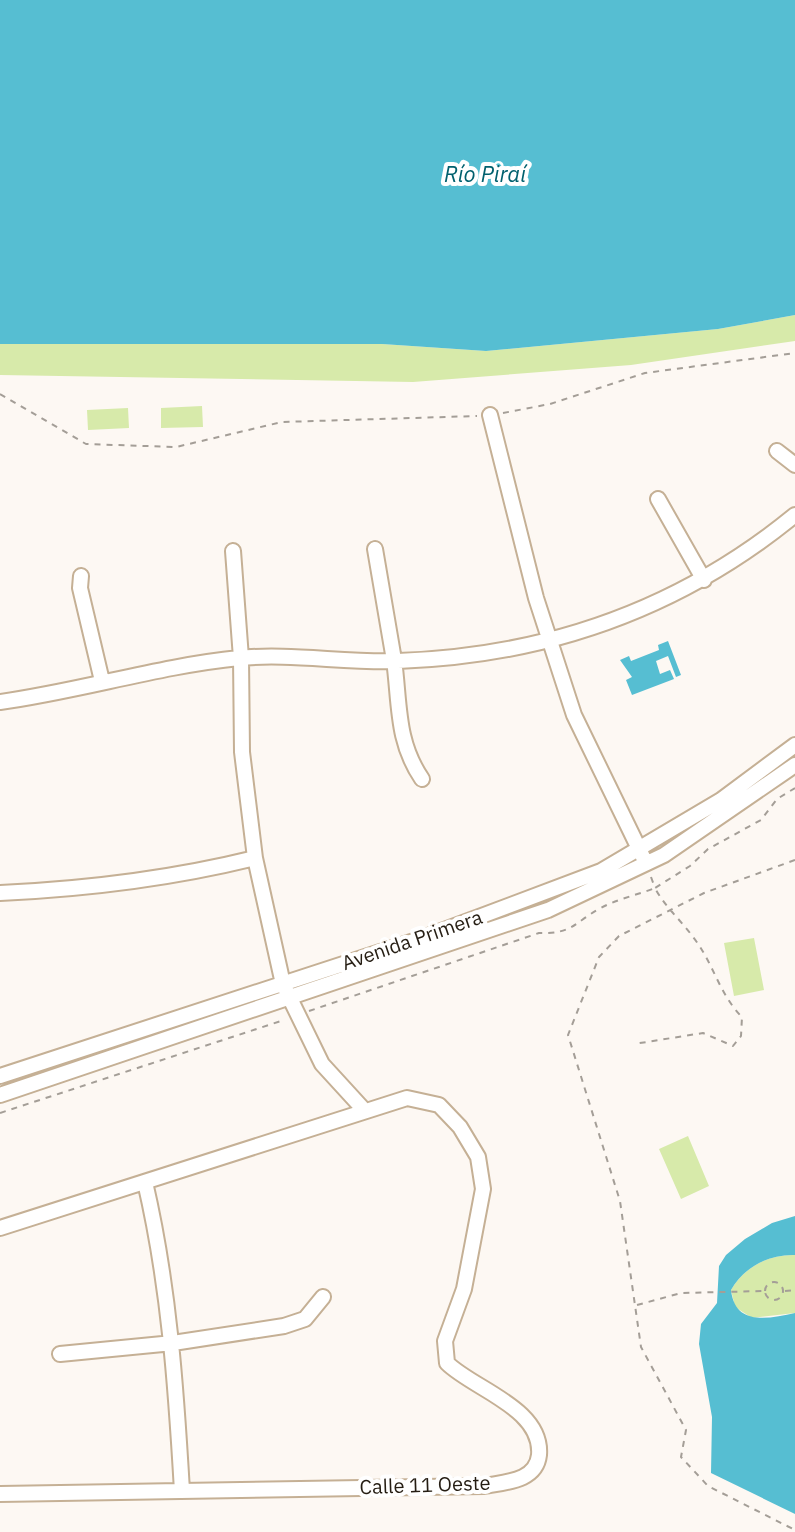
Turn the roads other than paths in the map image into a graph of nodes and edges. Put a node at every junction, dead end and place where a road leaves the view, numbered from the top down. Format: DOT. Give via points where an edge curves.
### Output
graph roads {
  1 [pos="490,415"];
  2 [pos="777,451"];
  3 [pos="795,465"];
  4 [pos="658,499"];
  5 [pos="795,515"];
  6 [pos="375,549"];
  7 [pos="233,551"];
  8 [pos="81,576"];
  9 [pos="704,580"];
  10 [pos="551,642"];
  11 [pos="241,658"];
  12 [pos="394,661"];
  13 [pos="102,681"];
  14 [pos="0,702"];
  15 [pos="795,745"];
  16 [pos="795,765"];
  17 [pos="422,779"];
  18 [pos="644,857"];
  19 [pos="255,858"];
  20 [pos="0,893"];
  21 [pos="283,984"];
  22 [pos="289,999"];
  23 [pos="0,1076"];
  24 [pos="0,1095"];
  25 [pos="365,1111"];
  26 [pos="145,1182"];
  27 [pos="0,1228"];
  28 [pos="323,1297"];
  29 [pos="173,1343"];
  30 [pos="60,1354"];
  31 [pos="182,1491"];
  32 [pos="0,1494"];
  1 -- 10 [label="street"];
  2 -- 3 [label="street"];
  4 -- 9 [label="street"];
  5 -- 9 [label="street"];
  6 -- 12 [label="street"];
  7 -- 11 [label="street"];
  8 -- 13 [label="street"];
  9 -- 10 [label="street" via="604,625"];
  10 -- 12 [label="street" via="457,658"];
  10 -- 18 [label="street" via="574,715"];
  11 -- 12 [label="street"];
  11 -- 13 [label="street"];
  11 -- 19 [label="street" via="242,752"];
  12 -- 17 [label="street" via="400,736"];
  13 -- 14 [label="street"];
  15 -- 18 [label="street, Avenida Primera"];
  16 -- 18 [label="street, Avenida Primera" via="696,835"];
  18 -- 21 [label="street, Avenida Primera"];
  18 -- 22 [label="street, Avenida Primera" via="548,910"];
  19 -- 20 [label="street" via="180,877"];
  19 -- 21 [label="street"];
  21 -- 22 [label="street"];
  21 -- 23 [label="street, Avenida Primera"];
  22 -- 24 [label="street, Avenida Primera"];
  22 -- 25 [label="street" via="322,1064"];
  25 -- 26 [label="street, Calle 11 Oeste"];
  25 -- 31 [label="street, Calle 11 Oeste" via="407,1098 439,1105 478,1157 483,1189 464,1289 444,1350 458,1374 491,1392 531,1429 539,1454 536,1466 513,1481 484,1486"];
  26 -- 27 [label="street, Calle 11 Oeste"];
  26 -- 29 [label="street"];
  28 -- 29 [label="street" via="305,1319 284,1326"];
  29 -- 30 [label="street"];
  29 -- 31 [label="street"];
  31 -- 32 [label="street, Calle 11 Oeste"];
}
